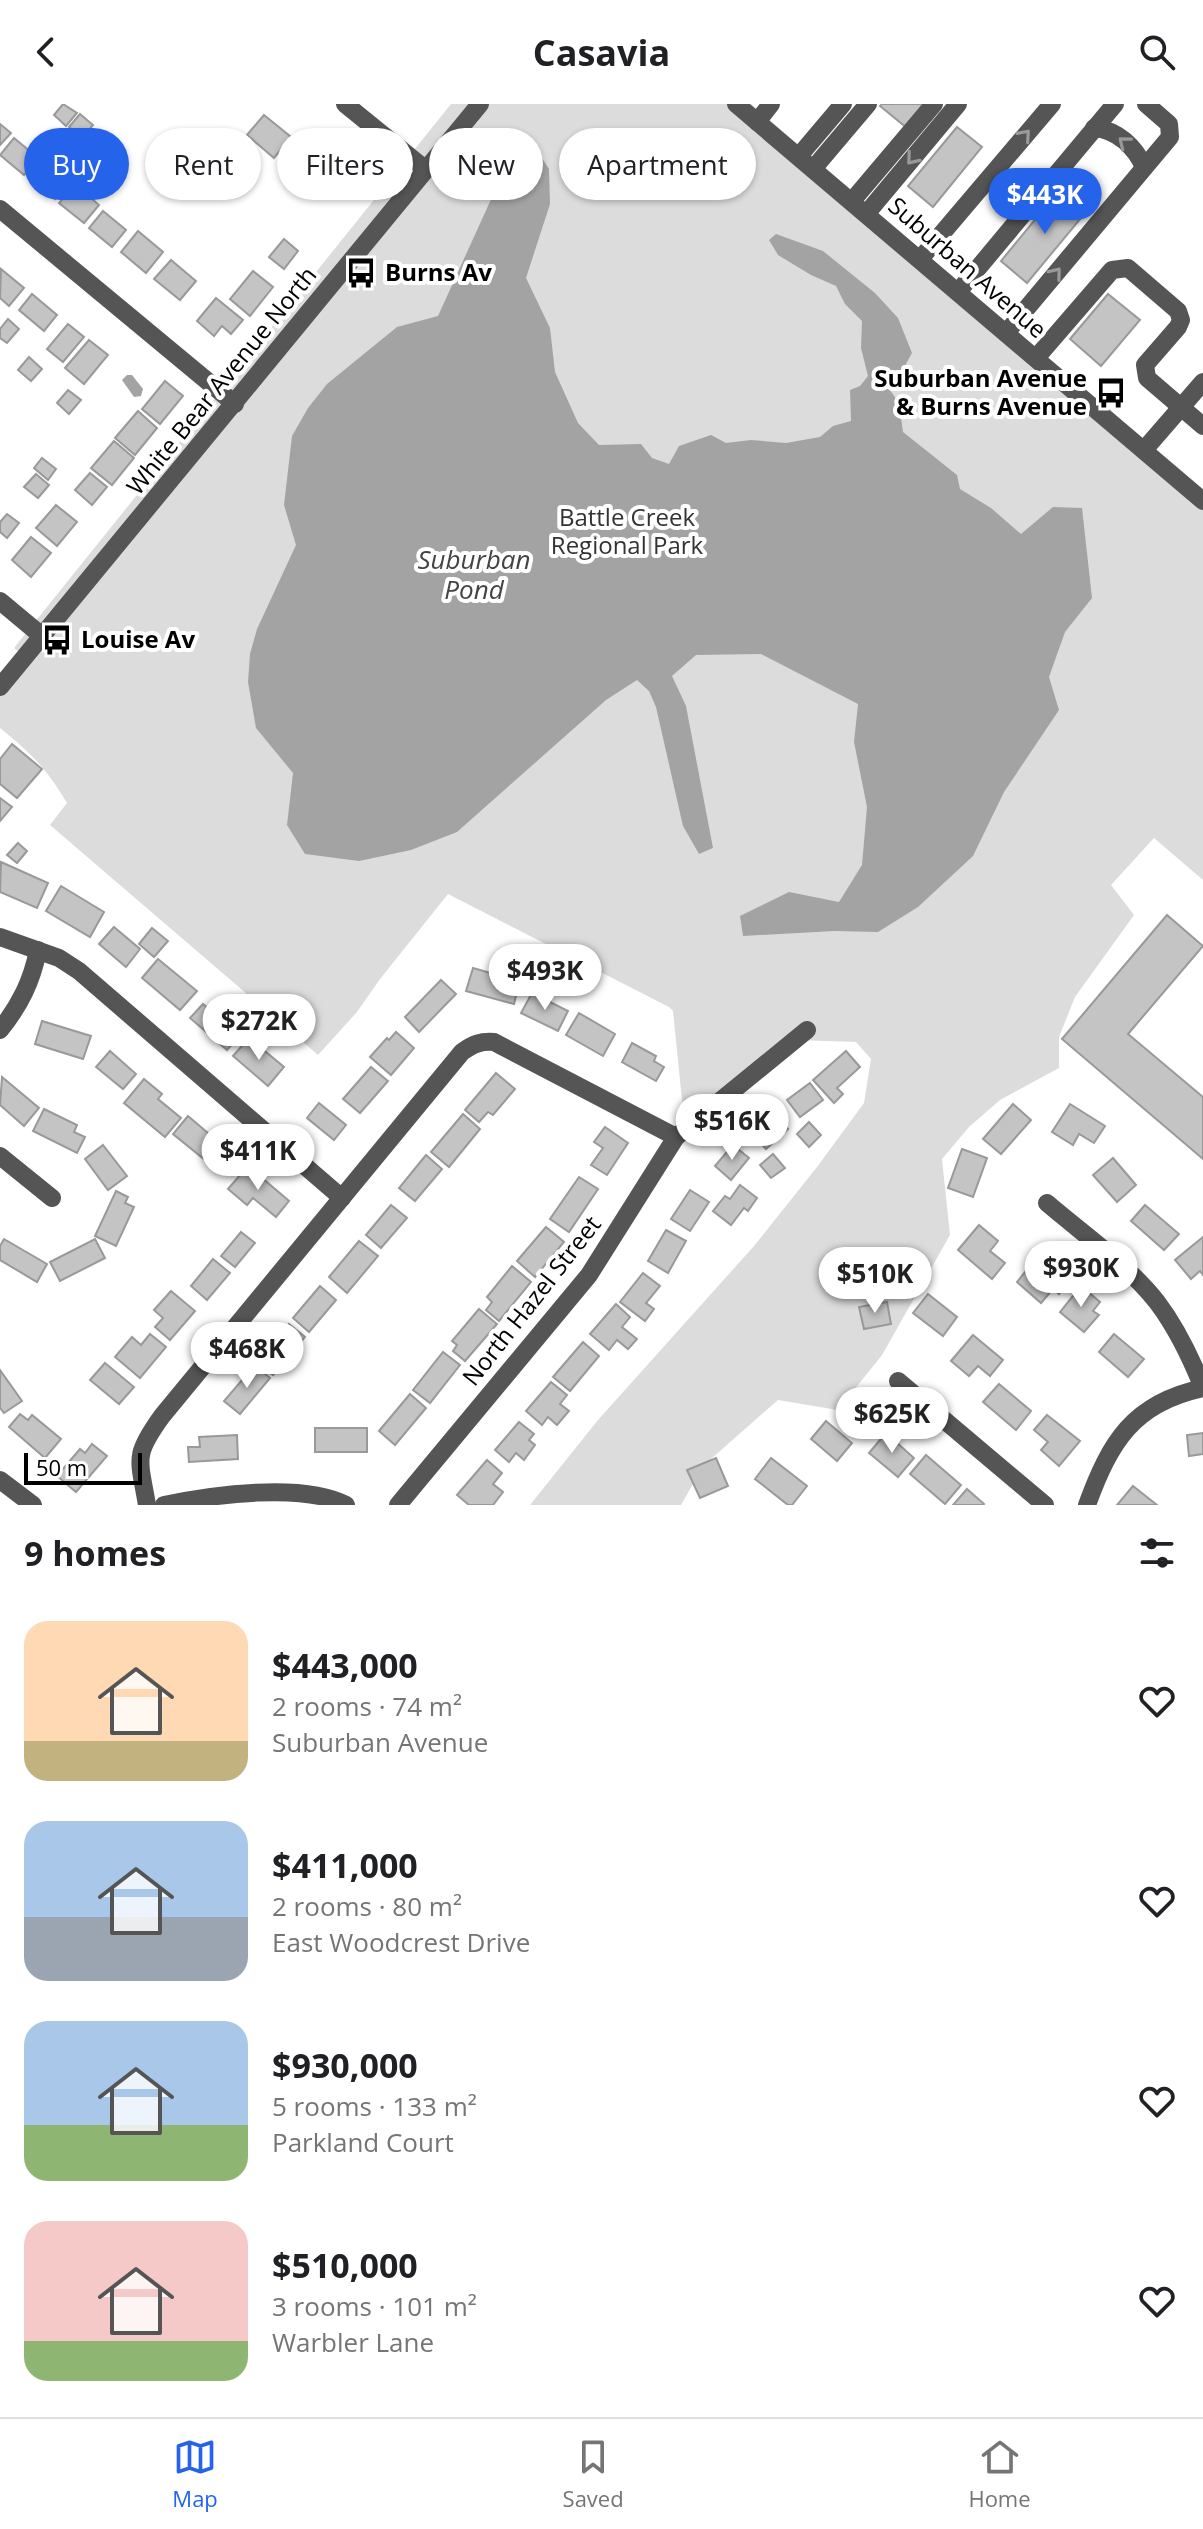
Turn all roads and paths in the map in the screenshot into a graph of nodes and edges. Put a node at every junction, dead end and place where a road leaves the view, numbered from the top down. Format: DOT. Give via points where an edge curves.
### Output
graph roads {
  1 [pos="345,104"];
  2 [pos="480,104"];
  3 [pos="736,104"];
  4 [pos="771,104"];
  5 [pos="843,104"];
  6 [pos="868,104"];
  7 [pos="934,104"];
  8 [pos="958,104"];
  9 [pos="1052,104"];
  10 [pos="1115,104"];
  11 [pos="1146,104"];
  12 [pos="757,122"];
  13 [pos="1094,128"];
  14 [pos="799,156"];
  15 [pos="1144,167"];
  16 [pos="425,169"];
  17 [pos="813,169"];
  18 [pos="852,201"];
  19 [pos="0,209"];
  20 [pos="867,213"];
  21 [pos="921,258"];
  22 [pos="958,292"];
  23 [pos="1006,333"];
  24 [pos="1036,358"];
  25 [pos="1203,382"];
  26 [pos="235,404"];
  27 [pos="1181,408"];
  28 [pos="1203,426"];
  29 [pos="1144,450"];
  30 [pos="1178,480"];
  31 [pos="1203,501"];
  32 [pos="1203,514"];
  33 [pos="0,601"];
  34 [pos="42,636"];
  35 [pos="0,687"];
  36 [pos="0,937"];
  37 [pos="38,950"];
  38 [pos="0,1030"];
  39 [pos="807,1030"];
  40 [pos="676,1137"];
  41 [pos="0,1156"];
  42 [pos="52,1198"];
  43 [pos="342,1198"];
  44 [pos="1047,1203"];
  45 [pos="898,1381"];
  46 [pos="1203,1388"];
  47 [pos="0,1480"];
  48 [pos="33,1505"];
  49 [pos="147,1505"];
  50 [pos="164,1505"];
  51 [pos="346,1505"];
  52 [pos="398,1505"];
  53 [pos="1045,1505"];
  54 [pos="1087,1505"];
  1 -- 16 [label="street"];
  2 -- 16 [label="street, White Bear Avenue North"];
  3 -- 12 [label="street, Suburban Avenue"];
  4 -- 12 [label="street"];
  5 -- 14 [label="street"];
  6 -- 17 [label="street"];
  7 -- 18 [label="street"];
  8 -- 20 [label="street, one-way"];
  21 -- 9 [label="street, one-way"];
  10 -- 13 [label="street"];
  11 -- 15 [label="street" via="1171,130"];
  12 -- 14 [label="street, Suburban Avenue"];
  15 -- 13 [label="street, one-way" via="1122,138"];
  13 -- 22 [label="street"];
  14 -- 17 [label="street, Suburban Avenue"];
  23 -- 15 [label="street, one-way"];
  16 -- 26 [label="street, White Bear Avenue North"];
  17 -- 18 [label="street, Suburban Avenue"];
  18 -- 20 [label="street, Suburban Avenue"];
  19 -- 26 [label="street"];
  20 -- 21 [label="street, Suburban Avenue"];
  21 -- 22 [label="street, Suburban Avenue"];
  22 -- 23 [label="street, Suburban Avenue"];
  23 -- 24 [label="street, Suburban Avenue"];
  24 -- 27 [label="street" via="1112,270 1128,268 1178,311 1178,327 1145,370 1147,378"];
  24 -- 29 [label="street, Suburban Avenue"];
  25 -- 27 [label="street"];
  26 -- 34 [label="street, White Bear Avenue North"];
  27 -- 28 [label="street"];
  27 -- 29 [label="street"];
  29 -- 30 [label="street, Suburban Avenue"];
  30 -- 31 [label="street, Suburban Avenue"];
  30 -- 32 [label="street"];
  33 -- 34 [label="street"];
  34 -- 35 [label="street, White Bear Avenue North"];
  36 -- 37 [label="street"];
  37 -- 38 [label="street" via="28,989"];
  37 -- 43 [label="street" via="79,971"];
  39 -- 40 [label="street, North Hazel Street"];
  40 -- 43 [label="street" via="494,1042 483,1041 462,1052"];
  40 -- 52 [label="street, North Hazel Street" via="589,1275"];
  41 -- 42 [label="street"];
  43 -- 49 [label="street" via="144,1440 140,1467"];
  44 -- 46 [label="street" via="1158,1303"];
  45 -- 53 [label="street"];
  46 -- 54 [label="street" via="1164,1400 1127,1427 1101,1466"];
  47 -- 48 [label="street"];
  50 -- 51 [label="street" via="293,1492"];
}
